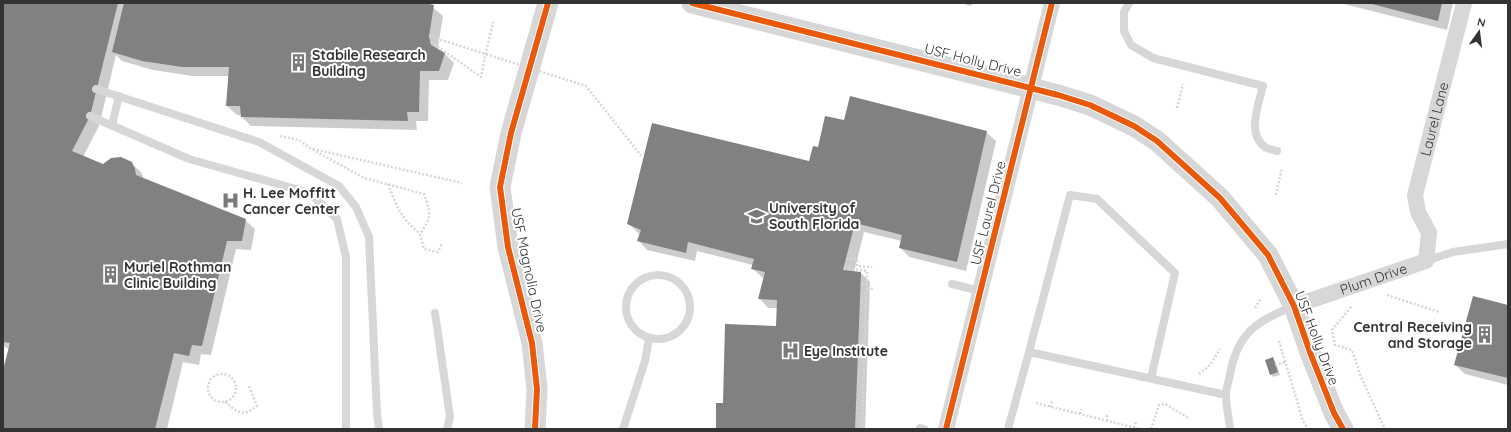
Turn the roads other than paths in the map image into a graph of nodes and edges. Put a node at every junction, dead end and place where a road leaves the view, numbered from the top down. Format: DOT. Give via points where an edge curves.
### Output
graph roads {
  1 [pos="548,3"];
  2 [pos="692,3"];
  3 [pos="1052,3"];
  4 [pos="1129,3"];
  5 [pos="1464,3"];
  6 [pos="1032,87"];
  7 [pos="96,89"];
  8 [pos="119,96"];
  9 [pos="90,116"];
  10 [pos="112,125"];
  11 [pos="1277,151"];
  12 [pos="1508,244"];
  13 [pos="1426,261"];
  14 [pos="952,284"];
  15 [pos="980,292"];
  16 [pos="1294,306"];
  17 [pos="435,313"];
  18 [pos="649,339"];
  19 [pos="1029,352"];
  20 [pos="1151,378"];
  21 [pos="1226,395"];
  22 [pos="346,429"];
  23 [pos="379,429"];
  24 [pos="447,429"];
  25 [pos="535,429"];
  26 [pos="622,429"];
  27 [pos="946,429"];
  28 [pos="1008,429"];
  29 [pos="1230,429"];
  30 [pos="1343,429"];
  1 -- 25 [label="street, USF Magnolia Drive" via="511,133 500,187 508,247 532,343 537,389"];
  2 -- 6 [label="street, USF Holly Drive"];
  3 -- 6 [label="street, USF Laurel Drive"];
  4 -- 11 [label="lane" via="1124,12 1124,30 1131,45 1153,58 1262,86 1255,127 1257,138 1265,148"];
  5 -- 13 [label="street, Laurel Lane" via="1415,195 1418,212 1429,233"];
  6 -- 15 [label="street, USF Laurel Drive"];
  6 -- 16 [label="street, USF Holly Drive" via="1090,105 1134,126 1157,141 1220,198 1264,250"];
  7 -- 8 [label="lane"];
  8 -- 10 [label="lane"];
  8 -- 23 [label="lane" via="259,142 339,186 356,207 369,237"];
  9 -- 10 [label="lane"];
  10 -- 22 [label="lane" via="189,159 310,193 337,219 346,257"];
  12 -- 13 [label="lane" via="1453,252"];
  13 -- 16 [label="street, Plum Drive"];
  14 -- 15 [label="lane"];
  15 -- 27 [label="street, USF Laurel Drive"];
  16 -- 21 [label="lane" via="1269,316 1242,338 1233,358"];
  16 -- 30 [label="street, USF Holly Drive" via="1334,413"];
  17 -- 24 [label="lane" via="450,417"];
  18 -- 18 [label="lane" via="664,339 677,334 686,324 690,309 689,298 680,284 661,275 649,276 634,285 625,304 626,317 633,330"];
  18 -- 26 [label="lane" via="645,360"];
  19 -- 20 [label="lane"];
  19 -- 20 [label="lane" via="1070,195 1097,199 1176,273"];
  19 -- 28 [label="lane"];
  20 -- 21 [label="lane"];
  21 -- 29 [label="lane"];
}
